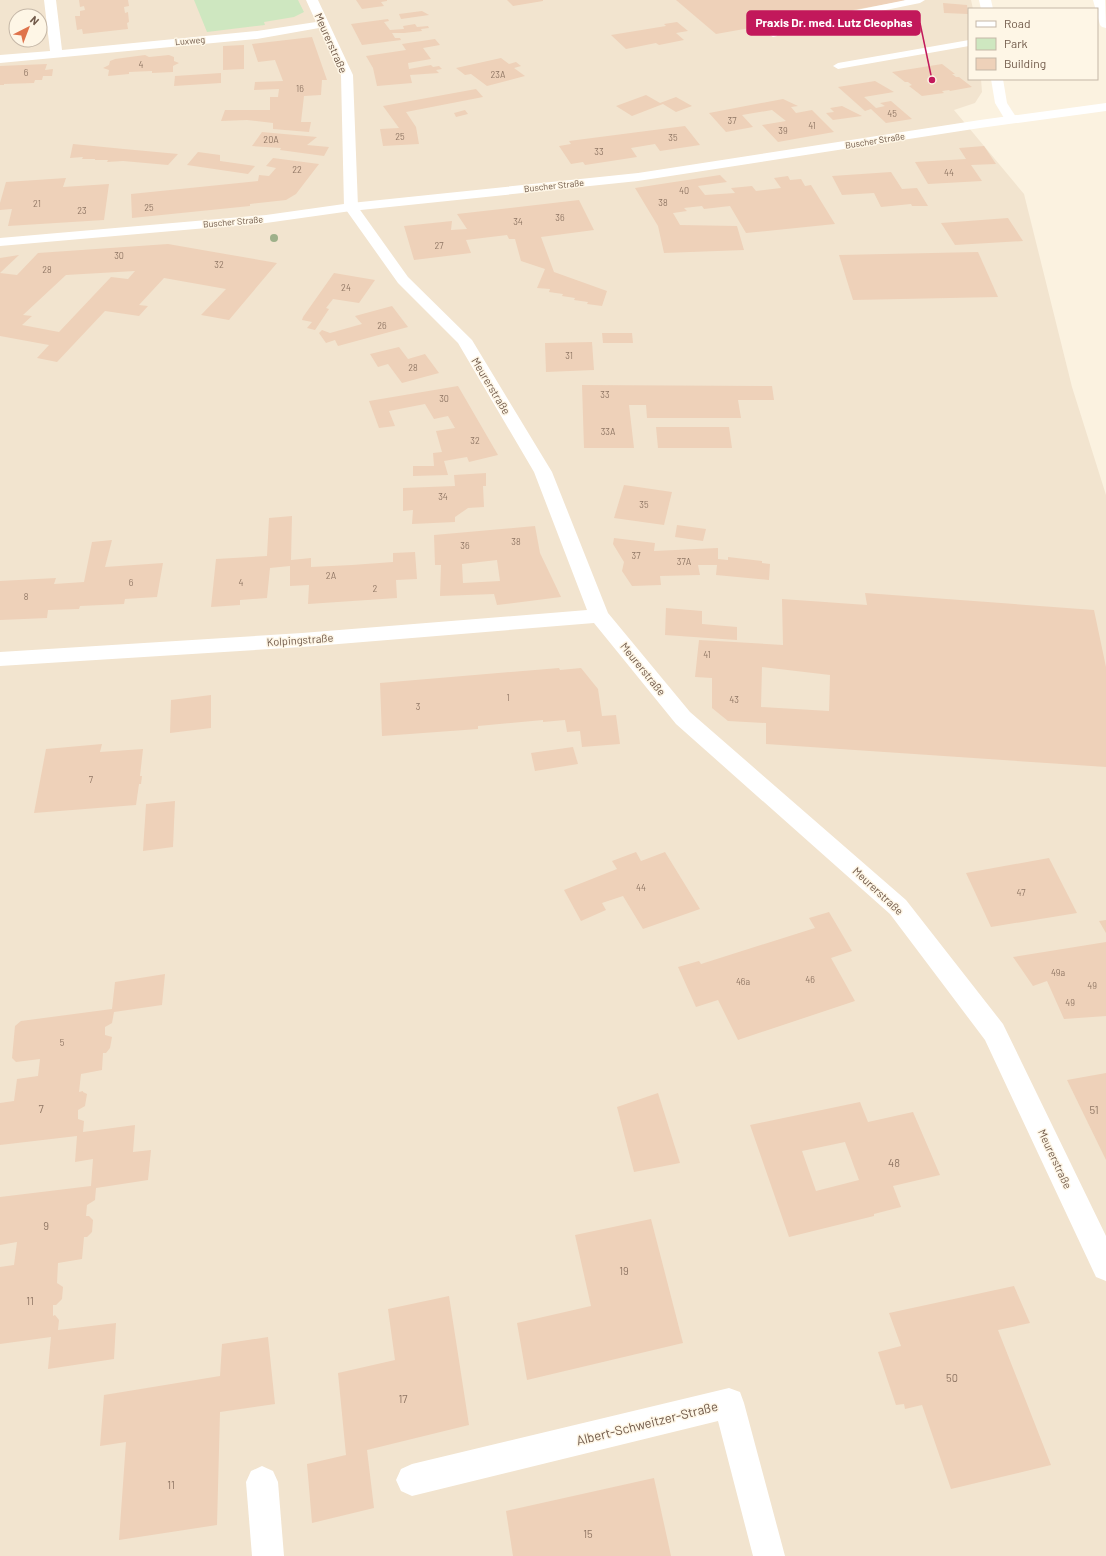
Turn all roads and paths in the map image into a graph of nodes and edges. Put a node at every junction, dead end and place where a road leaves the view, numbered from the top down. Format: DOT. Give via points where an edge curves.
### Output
graph roads {
  1 [pos="50,0"];
  2 [pos="312,0"];
  3 [pos="920,0"];
  4 [pos="1099,0"];
  5 [pos="323,24"];
  6 [pos="1106,25"];
  7 [pos="773,34"];
  8 [pos="968,43"];
  9 [pos="56,54"];
  10 [pos="0,59"];
  11 [pos="838,66"];
  12 [pos="997,80"];
  13 [pos="1106,107"];
  14 [pos="1012,120"];
  15 [pos="351,207"];
  16 [pos="0,242"];
  17 [pos="599,616"];
  18 [pos="0,659"];
  19 [pos="1106,1267"];
  20 [pos="412,1480"];
  21 [pos="262,1482"];
  22 [pos="268,1556"];
  23 [pos="769,1556"];
  1 -- 9 [label="street"];
  2 -- 5 [label="street, Meurerstraße"];
  3 -- 7 [label="lane" via="773,30"];
  4 -- 6 [label="street"];
  5 -- 9 [label="street, Luxweg" via="257,35"];
  5 -- 15 [label="street, Meurerstraße" via="347,75"];
  8 -- 11 [label="lane"];
  9 -- 10 [label="street, Luxweg"];
  12 -- 14 [label="street" via="1001,104"];
  13 -- 14 [label="street, Buscher Straße"];
  14 -- 15 [label="street, Buscher Straße" via="638,177"];
  15 -- 16 [label="street, Buscher Straße" via="266,220"];
  15 -- 17 [label="street, Meurerstraße" via="403,280 464,340 542,472"];
  17 -- 18 [label="street, Kolpingstraße" via="302,640"];
  17 -- 19 [label="street, Meurerstraße" via="683,718 898,907 994,1032"];
  20 -- 23 [label="street, Albert-Schweitzer-Straße" via="729,1404"];
  21 -- 22 [label="street"];
}
